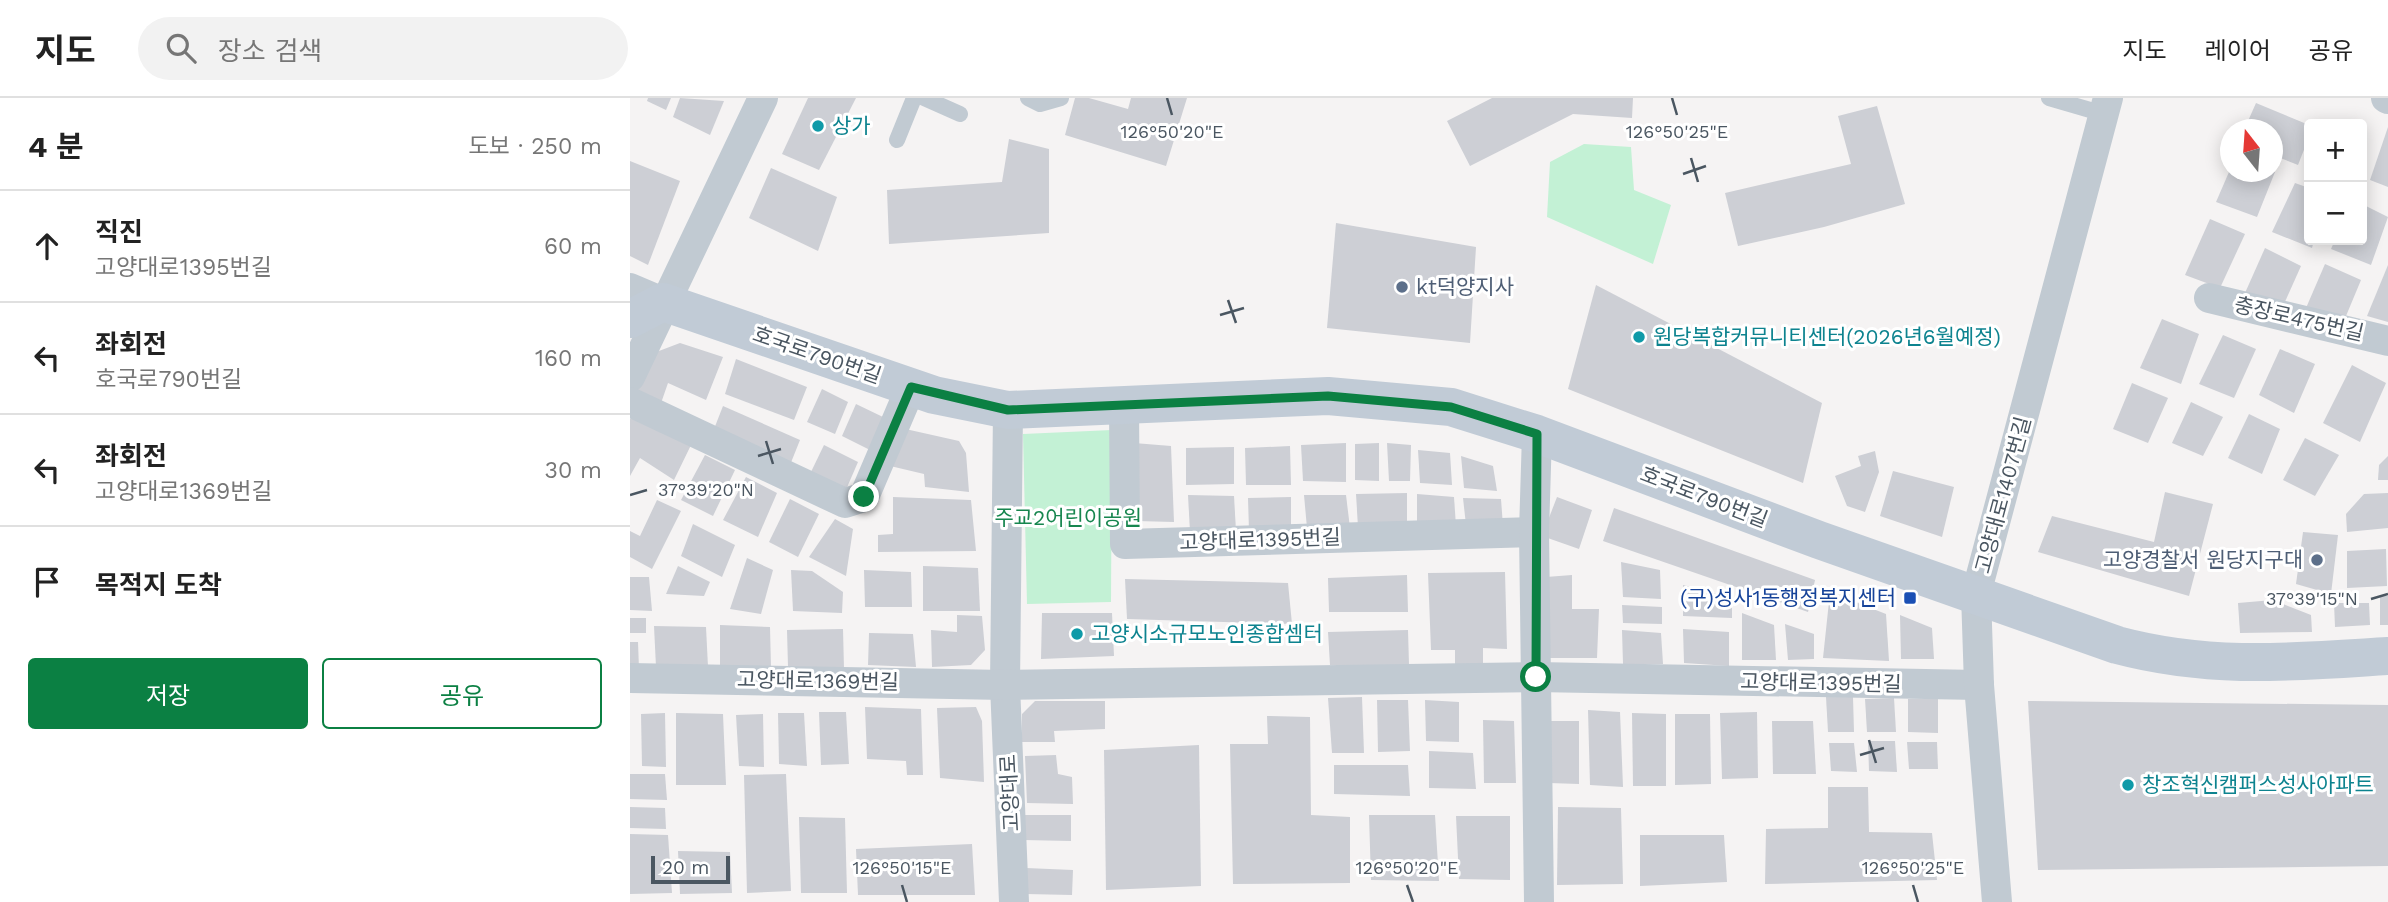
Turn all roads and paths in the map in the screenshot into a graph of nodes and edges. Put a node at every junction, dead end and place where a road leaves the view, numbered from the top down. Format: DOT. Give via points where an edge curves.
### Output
graph roads {
  1 [pos="763,98"];
  2 [pos="914,98"];
  3 [pos="924,98"];
  4 [pos="1028,98"];
  5 [pos="1061,98"];
  6 [pos="2049,98"];
  7 [pos="2106,106"];
  8 [pos="960,114"];
  9 [pos="897,140"];
  10 [pos="2209,298"];
  11 [pos="641,303"];
  12 [pos="2388,341"];
  13 [pos="630,377"];
  14 [pos="911,387"];
  15 [pos="630,402"];
  16 [pos="1125,405"];
  17 [pos="1008,410"];
  18 [pos="1537,434"];
  19 [pos="1534,532"];
  20 [pos="1976,594"];
  21 [pos="2388,656"];
  22 [pos="1536,677"];
  23 [pos="630,678"];
  24 [pos="1005,685"];
  25 [pos="1979,685"];
  26 [pos="1014,902"];
  27 [pos="1539,902"];
  28 [pos="1997,902"];
  1 -- 11 [label="street"];
  2 -- 9 [label="lane"];
  3 -- 8 [label="lane"];
  4 -- 5 [label="lane" via="1040,104"];
  6 -- 7 [label="lane"];
  7 -- 20 [label="street, 고양대로1407번길"];
  10 -- 12 [label="street, 충장로475번길"];
  11 -- 13 [label="street"];
  11 -- 14 [label="street, 호국로790번길"];
  14 -- 15 [label="street" via="864,497 845,503"];
  14 -- 17 [label="street, 호국로790번길"];
  16 -- 17 [label="street, 호국로790번길"];
  16 -- 18 [label="street, 호국로790번길" via="1328,396 1451,407"];
  16 -- 19 [label="street, 고양대로1395번길" via="1125,544"];
  17 -- 24 [label="street"];
  18 -- 19 [label="street"];
  18 -- 20 [label="street, 호국로790번길"];
  19 -- 22 [label="street"];
  20 -- 21 [label="street, 호국로790번길" via="2157,656 2249,664"];
  20 -- 25 [label="street, 고양대로1407번길"];
  22 -- 24 [label="street, 고양대로1395번길"];
  22 -- 25 [label="street, 고양대로1395번길"];
  22 -- 27 [label="street"];
  23 -- 24 [label="street, 고양대로1369번길"];
  24 -- 26 [label="street, 고양대로"];
  25 -- 28 [label="street, 고양대로1407번길"];
}
